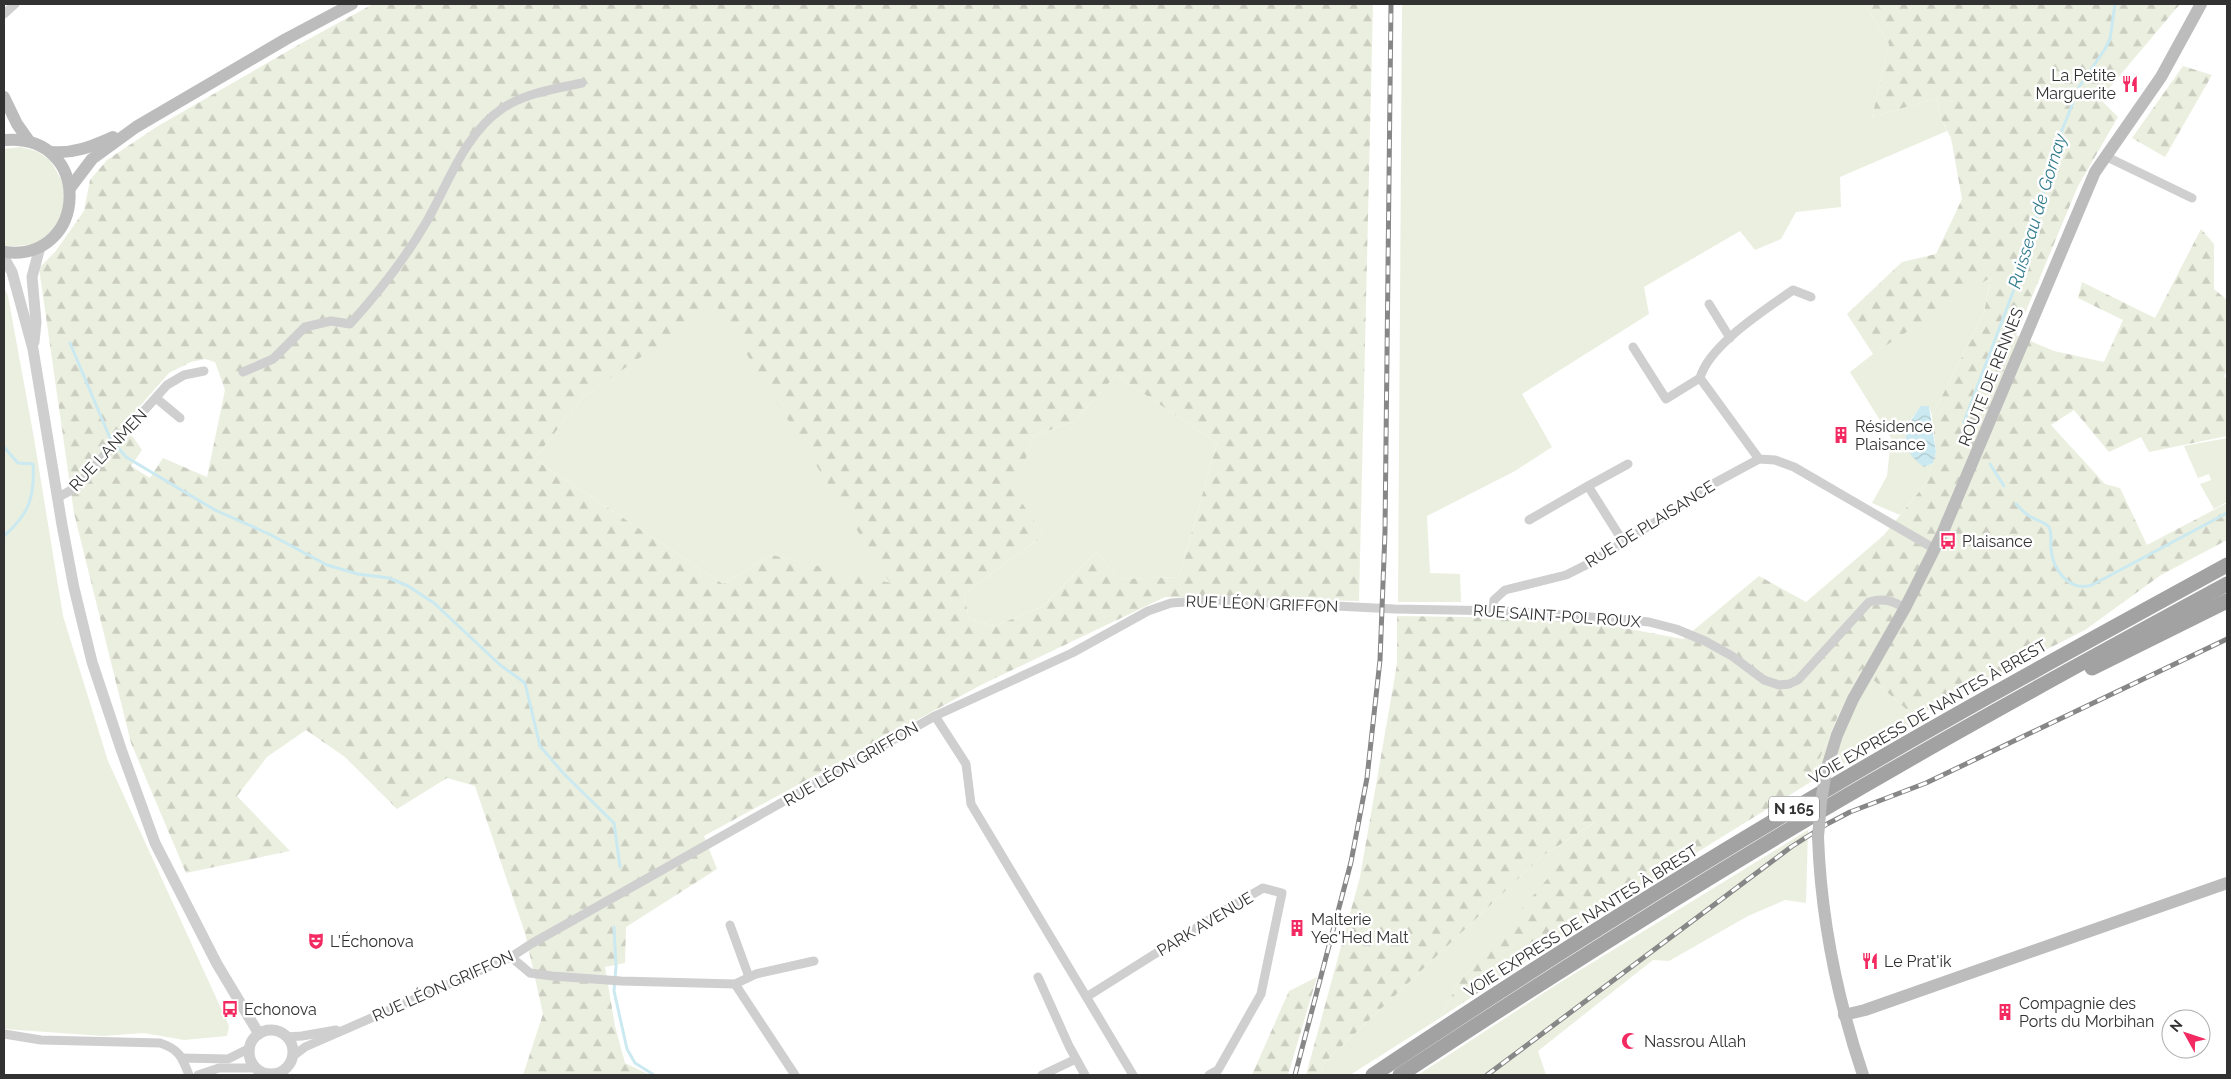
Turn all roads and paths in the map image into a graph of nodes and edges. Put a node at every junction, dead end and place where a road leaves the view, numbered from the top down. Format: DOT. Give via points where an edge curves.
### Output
graph roads {
  1 [pos="352,4"];
  2 [pos="2201,4"];
  3 [pos="13,6"];
  4 [pos="4,14"];
  5 [pos="582,83"];
  6 [pos="4,99"];
  7 [pos="136,126"];
  8 [pos="4,140"];
  9 [pos="29,141"];
  10 [pos="51,152"];
  11 [pos="2106,156"];
  12 [pos="70,188"];
  13 [pos="2192,198"];
  14 [pos="40,247"];
  15 [pos="4,252"];
  16 [pos="4,258"];
  17 [pos="1811,297"];
  18 [pos="1709,304"];
  19 [pos="1730,338"];
  20 [pos="1633,347"];
  21 [pos="33,349"];
  22 [pos="204,371"];
  23 [pos="243,372"];
  24 [pos="1700,378"];
  25 [pos="156,398"];
  26 [pos="180,418"];
  27 [pos="1759,459"];
  28 [pos="1628,464"];
  29 [pos="1588,486"];
  30 [pos="57,498"];
  31 [pos="1529,520"];
  32 [pos="1624,543"];
  33 [pos="1935,549"];
  34 [pos="2227,566"];
  35 [pos="2227,584"];
  36 [pos="2227,601"];
  37 [pos="1905,608"];
  38 [pos="1395,609"];
  39 [pos="1493,611"];
  40 [pos="2054,678"];
  41 [pos="935,716"];
  42 [pos="2227,883"];
  43 [pos="730,925"];
  44 [pos="511,957"];
  45 [pos="814,961"];
  46 [pos="749,977"];
  47 [pos="1038,977"];
  48 [pos="734,984"];
  49 [pos="1088,996"];
  50 [pos="1844,1015"];
  51 [pos="351,1027"];
  52 [pos="4,1034"];
  53 [pos="259,1034"];
  54 [pos="286,1037"];
  55 [pos="250,1048"];
  56 [pos="292,1057"];
  57 [pos="182,1058"];
  58 [pos="1076,1059"];
  59 [pos="257,1068"];
  60 [pos="286,1072"];
  61 [pos="189,1075"];
  62 [pos="198,1075"];
  63 [pos="796,1075"];
  64 [pos="1042,1075"];
  65 [pos="1085,1075"];
  66 [pos="1133,1075"];
  67 [pos="1209,1075"];
  68 [pos="1373,1075"];
  69 [pos="1400,1075"];
  70 [pos="1863,1075"];
  1 -- 7 [label="main road"];
  2 -- 11 [label="main road, ROUTE DE RENNES" via="2165,71"];
  3 -- 4 [label="street"];
  5 -- 23 [label="street" via="529,95 502,109 481,129 453,167 428,220 388,281 350,324 331,321 305,327 274,359"];
  6 -- 9 [label="main road"];
  7 -- 10 [label="main road" via="84,150 66,154"];
  7 -- 12 [label="main road" via="92,159"];
  8 -- 9 [label="main road"];
  9 -- 10 [label="main road"];
  10 -- 12 [label="main road" via="67,174"];
  11 -- 13 [label="street"];
  11 -- 33 [label="main road, ROUTE DE RENNES" via="2095,172"];
  12 -- 14 [label="main road" via="71,202 64,222 52,239"];
  14 -- 15 [label="main road" via="27,252"];
  14 -- 21 [label="street" via="32,277 36,322"];
  16 -- 21 [label="street" via="12,272"];
  17 -- 19 [label="street" via="1794,290"];
  18 -- 19 [label="street"];
  19 -- 24 [label="street" via="1703,366"];
  20 -- 24 [label="street" via="1666,399"];
  21 -- 30 [label="street"];
  22 -- 25 [label="street, RUE LANMEN" via="184,375 167,385"];
  24 -- 27 [label="street"];
  25 -- 26 [label="street, RUE LANMEN"];
  25 -- 30 [label="street, RUE LANMEN" via="75,488"];
  27 -- 32 [label="street, RUE DE PLAISANCE" via="1698,492"];
  27 -- 33 [label="street" via="1775,460 1794,467"];
  28 -- 29 [label="street"];
  29 -- 31 [label="street"];
  29 -- 32 [label="street"];
  30 -- 53 [label="street" via="92,662 155,843 217,964"];
  32 -- 39 [label="street, RUE DE PLAISANCE" via="1566,575 1505,590 1494,600"];
  33 -- 37 [label="main road, ROUTE DE RENNES"];
  34 -- 68 [label="highway, VOIE EXPRESS DE NANTES À BREST / N 165" via="2016,681 1802,804 1563,952"];
  35 -- 40 [label="highway, VOIE EXPRESS DE NANTES À BREST / N 165"];
  36 -- 40 [label="highway" via="2073,678"];
  37 -- 39 [label="street, RUE SAINT-POL ROUX" via="1882,598 1869,602 1798,680 1779,685 1764,680 1705,641 1649,622"];
  37 -- 50 [label="main road, ROUTE DE RENNES, bridge" via="1853,699 1837,735 1821,802 1819,868"];
  38 -- 39 [label="street, RUE SAINT-POL ROUX"];
  38 -- 41 [label="street, RUE LÉON GRIFFON" via="1214,600 1171,603 1148,611 1072,653"];
  40 -- 69 [label="highway, VOIE EXPRESS DE NANTES À BREST / N 165" via="1747,855"];
  41 -- 44 [label="street, RUE LÉON GRIFFON"];
  41 -- 49 [label="street" via="966,764 971,804"];
  42 -- 50 [label="main road"];
  43 -- 46 [label="street"];
  44 -- 48 [label="street" via="530,973 552,976"];
  44 -- 51 [label="street, RUE LÉON GRIFFON"];
  45 -- 46 [label="street"];
  46 -- 48 [label="street"];
  47 -- 58 [label="street"];
  48 -- 63 [label="street"];
  49 -- 66 [label="street"];
  49 -- 67 [label="street, PARK AVENUE" via="1263,888 1282,893 1261,994 1218,1070"];
  50 -- 70 [label="main road, ROUTE DE RENNES"];
  51 -- 54 [label="street, RUE LÉON GRIFFON"];
  51 -- 56 [label="street, RUE LÉON GRIFFON" via="305,1047"];
  52 -- 57 [label="street" via="41,1040 160,1043 171,1047"];
  53 -- 54 [label="street" via="270,1030"];
  53 -- 55 [label="street"];
  54 -- 56 [label="street" via="292,1048"];
  55 -- 57 [label="street" via="228,1059"];
  55 -- 59 [label="street" via="250,1059"];
  56 -- 60 [label="street"];
  57 -- 61 [label="street"];
  58 -- 64 [label="street"];
  58 -- 65 [label="street"];
  59 -- 60 [label="street" via="273,1074"];
  59 -- 62 [label="street" via="220,1068"];
}
